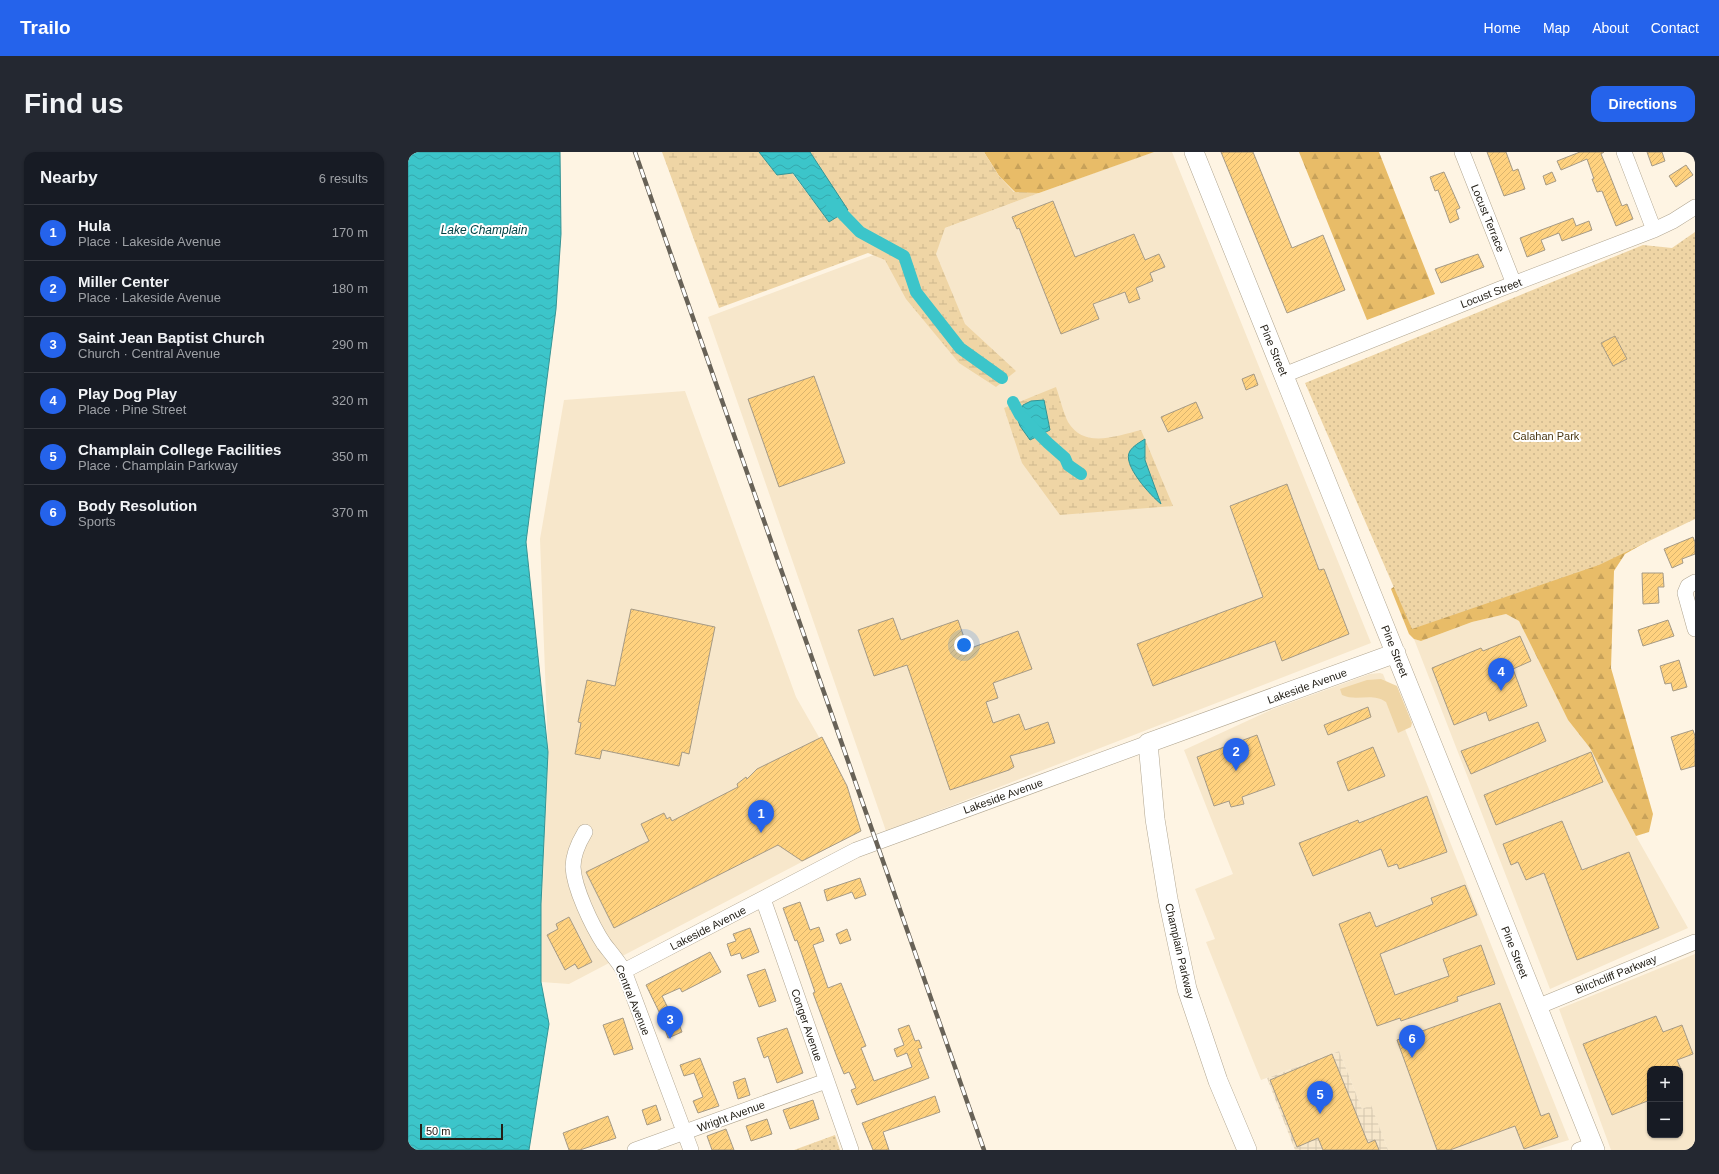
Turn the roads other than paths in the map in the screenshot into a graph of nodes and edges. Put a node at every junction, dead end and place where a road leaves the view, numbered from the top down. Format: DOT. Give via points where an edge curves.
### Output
graph roads {
  1 [pos="1194,152"];
  2 [pos="1462,152"];
  3 [pos="1624,152"];
  4 [pos="1695,208"];
  5 [pos="1654,230"];
  6 [pos="1514,284"];
  7 [pos="1284,375"];
  8 [pos="1695,582"];
  9 [pos="1695,629"];
  10 [pos="1396,654"];
  11 [pos="1148,743"];
  12 [pos="584,832"];
  13 [pos="763,899"];
  14 [pos="1695,942"];
  15 [pos="624,971"];
  16 [pos="1537,1007"];
  17 [pos="826,1081"];
  18 [pos="684,1132"];
  19 [pos="1589,1148"];
  20 [pos="635,1150"];
  21 [pos="691,1150"];
  22 [pos="851,1150"];
  23 [pos="1247,1150"];
  1 -- 7 [label="main road, Pine Street"];
  2 -- 6 [label="street, Locust Terrace"];
  3 -- 5 [label="street"];
  4 -- 5 [label="street, Locust Street"];
  5 -- 6 [label="street, Locust Street"];
  6 -- 7 [label="street, Locust Street"];
  7 -- 10 [label="main road, Pine Street"];
  8 -- 9 [label="street" via="1688,586 1685,593"];
  10 -- 11 [label="main road, Lakeside Avenue"];
  10 -- 16 [label="main road, Pine Street"];
  11 -- 13 [label="street, Lakeside Avenue" via="856,850"];
  11 -- 23 [label="main road, Champlain Parkway" via="1155,819 1187,989 1210,1059"];
  12 -- 15 [label="street, Central Avenue" via="574,860 576,885 604,944 614,954"];
  13 -- 15 [label="street, Lakeside Avenue"];
  13 -- 17 [label="street, Conger Avenue"];
  14 -- 16 [label="street, Birchcliff Parkway"];
  15 -- 18 [label="street, Central Avenue"];
  16 -- 19 [label="main road, Pine Street"];
  17 -- 18 [label="street, Wright Avenue"];
  17 -- 22 [label="street, Conger Avenue"];
  18 -- 20 [label="street, Wright Avenue"];
  18 -- 21 [label="street, Central Avenue"];
}
